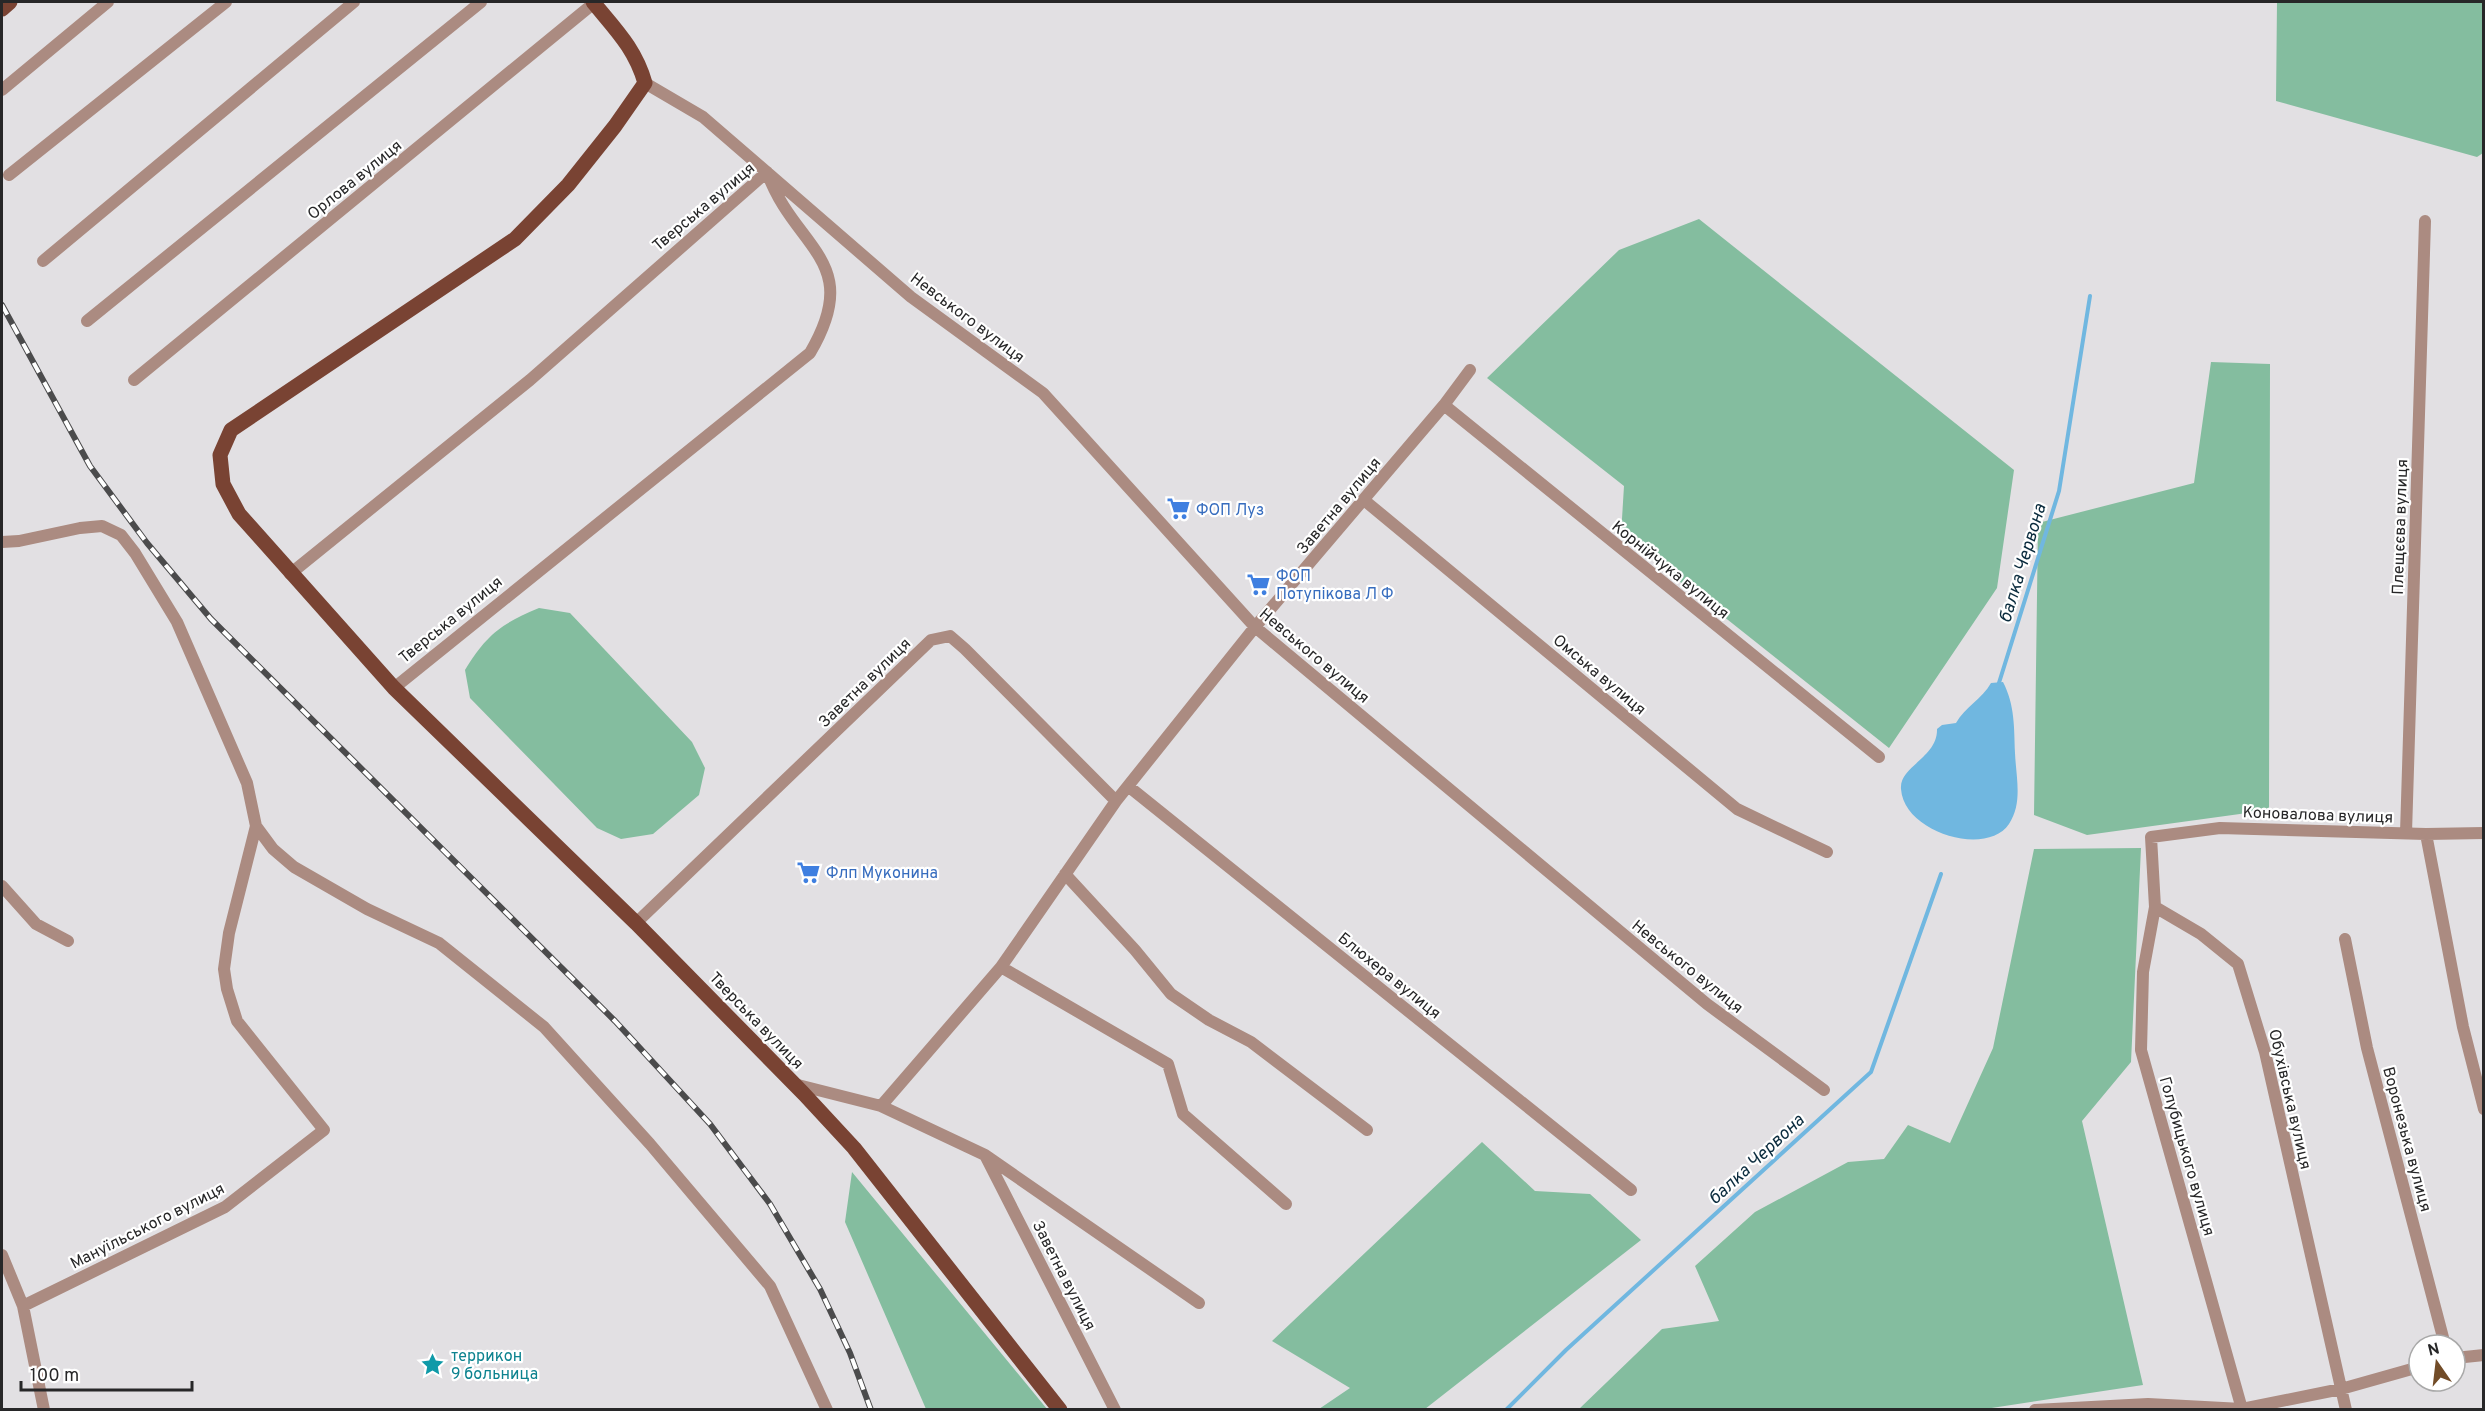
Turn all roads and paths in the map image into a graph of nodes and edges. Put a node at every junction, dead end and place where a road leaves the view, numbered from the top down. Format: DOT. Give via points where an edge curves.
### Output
graph roads {
  1 [pos="10,2"];
  2 [pos="108,2"];
  3 [pos="226,2"];
  4 [pos="354,2"];
  5 [pos="481,2"];
  6 [pos="593,2"];
  7 [pos="2,9"];
  8 [pos="645,82"];
  9 [pos="2,90"];
  10 [pos="767,172"];
  11 [pos="9,175"];
  12 [pos="2425,221"];
  13 [pos="44,261"];
  14 [pos="87,321"];
  15 [pos="1470,370"];
  16 [pos="134,380"];
  17 [pos="1444,405"];
  18 [pos="1364,500"];
  19 [pos="2,542"];
  20 [pos="290,574"];
  21 [pos="1255,627"];
  22 [pos="394,688"];
  23 [pos="1879,758"];
  24 [pos="1128,786"];
  25 [pos="1116,801"];
  26 [pos="256,826"];
  27 [pos="2406,833"];
  28 [pos="2484,833"];
  29 [pos="2426,834"];
  30 [pos="1827,852"];
  31 [pos="1065,874"];
  32 [pos="2,886"];
  33 [pos="2155,908"];
  34 [pos="636,922"];
  35 [pos="2345,939"];
  36 [pos="68,941"];
  37 [pos="1001,967"];
  38 [pos="794,1084"];
  39 [pos="1824,1090"];
  40 [pos="881,1106"];
  41 [pos="2484,1109"];
  42 [pos="1367,1130"];
  43 [pos="985,1155"];
  44 [pos="1631,1190"];
  45 [pos="1286,1204"];
  46 [pos="2,1255"];
  47 [pos="1199,1303"];
  48 [pos="23,1306"];
  49 [pos="2442,1333"];
  50 [pos="2484,1355"];
  51 [pos="2467,1357"];
  52 [pos="2407,1370"];
  53 [pos="2341,1389"];
  54 [pos="2149,1407"];
  55 [pos="2242,1409"];
  56 [pos="44,1410"];
  57 [pos="827,1410"];
  58 [pos="1059,1410"];
  59 [pos="1115,1410"];
  60 [pos="2035,1410"];
  61 [pos="2346,1410"];
  1 -- 7 [label="main road"];
  2 -- 9 [label="street"];
  3 -- 11 [label="street"];
  4 -- 13 [label="street"];
  5 -- 14 [label="street"];
  6 -- 8 [label="main road" via="630,47"];
  6 -- 16 [label="street, Орлова вулиця"];
  8 -- 10 [label="street, Невського вулиця" via="703,117"];
  8 -- 20 [label="main road, Тверська вулиця" via="568,185 515,239 231,430 220,456 223,484 239,514"];
  10 -- 20 [label="street, Тверська вулиця" via="530,380"];
  10 -- 21 [label="street, Невського вулиця" via="911,297 1044,393"];
  10 -- 22 [label="street, Тверська вулиця" via="774,192 826,266 831,290 829,313 810,353"];
  12 -- 27 [label="street, Плещєєва вулиця"];
  15 -- 17 [label="street, Заветна вулиця"];
  17 -- 18 [label="street, Заветна вулиця"];
  17 -- 23 [label="street, Корнійчука вулиця"];
  18 -- 21 [label="street, Заветна вулиця"];
  18 -- 30 [label="street, Омська вулиця" via="1737,809"];
  19 -- 26 [label="street" via="102,526 121,535 177,622 247,783"];
  20 -- 22 [label="main road, Тверська вулиця"];
  21 -- 24 [label="street, Заветна вулиця"];
  21 -- 39 [label="street, Невського вулиця" via="1707,1004"];
  22 -- 34 [label="main road, Тверська вулиця"];
  24 -- 25 [label="street, Заветна вулиця"];
  24 -- 44 [label="street, Блюхера вулиця"];
  25 -- 31 [label="street, Заветна вулиця"];
  25 -- 34 [label="street, Заветна вулиця" via="965,649 950,636 931,640"];
  26 -- 48 [label="street, Мануїльського вулиця" via="229,933 224,969 227,989 237,1021 324,1130 225,1207"];
  26 -- 57 [label="street" via="273,849 294,867 367,909 439,943 544,1027 770,1286"];
  27 -- 29 [label="street, Коновалова вулиця"];
  27 -- 33 [label="street, Коновалова вулиця" via="2220,828 2151,837"];
  28 -- 29 [label="street, Коновалова вулиця"];
  29 -- 41 [label="street" via="2463,1027"];
  31 -- 37 [label="street, Заветна вулиця"];
  31 -- 42 [label="street" via="1171,994 1251,1042"];
  32 -- 36 [label="street" via="36,924"];
  33 -- 53 [label="street, Обухівська вулиця" via="2201,934 2238,964 2265,1052"];
  33 -- 55 [label="street, Голубицького вулиця" via="2143,972 2141,1050"];
  34 -- 38 [label="main road, Тверська вулиця"];
  35 -- 49 [label="street, Воронезька вулиця" via="2367,1048"];
  37 -- 40 [label="street, Заветна вулиця"];
  37 -- 45 [label="street" via="1168,1064 1183,1114"];
  38 -- 40 [label="street"];
  38 -- 58 [label="main road, Тверська вулиця" via="854,1148"];
  40 -- 43 [label="street"];
  43 -- 47 [label="street"];
  43 -- 59 [label="street, Заветна вулиця"];
  46 -- 48 [label="street"];
  48 -- 56 [label="street"];
  50 -- 51 [label="street"];
  52 -- 53 [label="street"];
  53 -- 55 [label="street"];
  53 -- 61 [label="street, Обухівська вулиця"];
  54 -- 55 [label="street"];
  54 -- 60 [label="street"];
}
